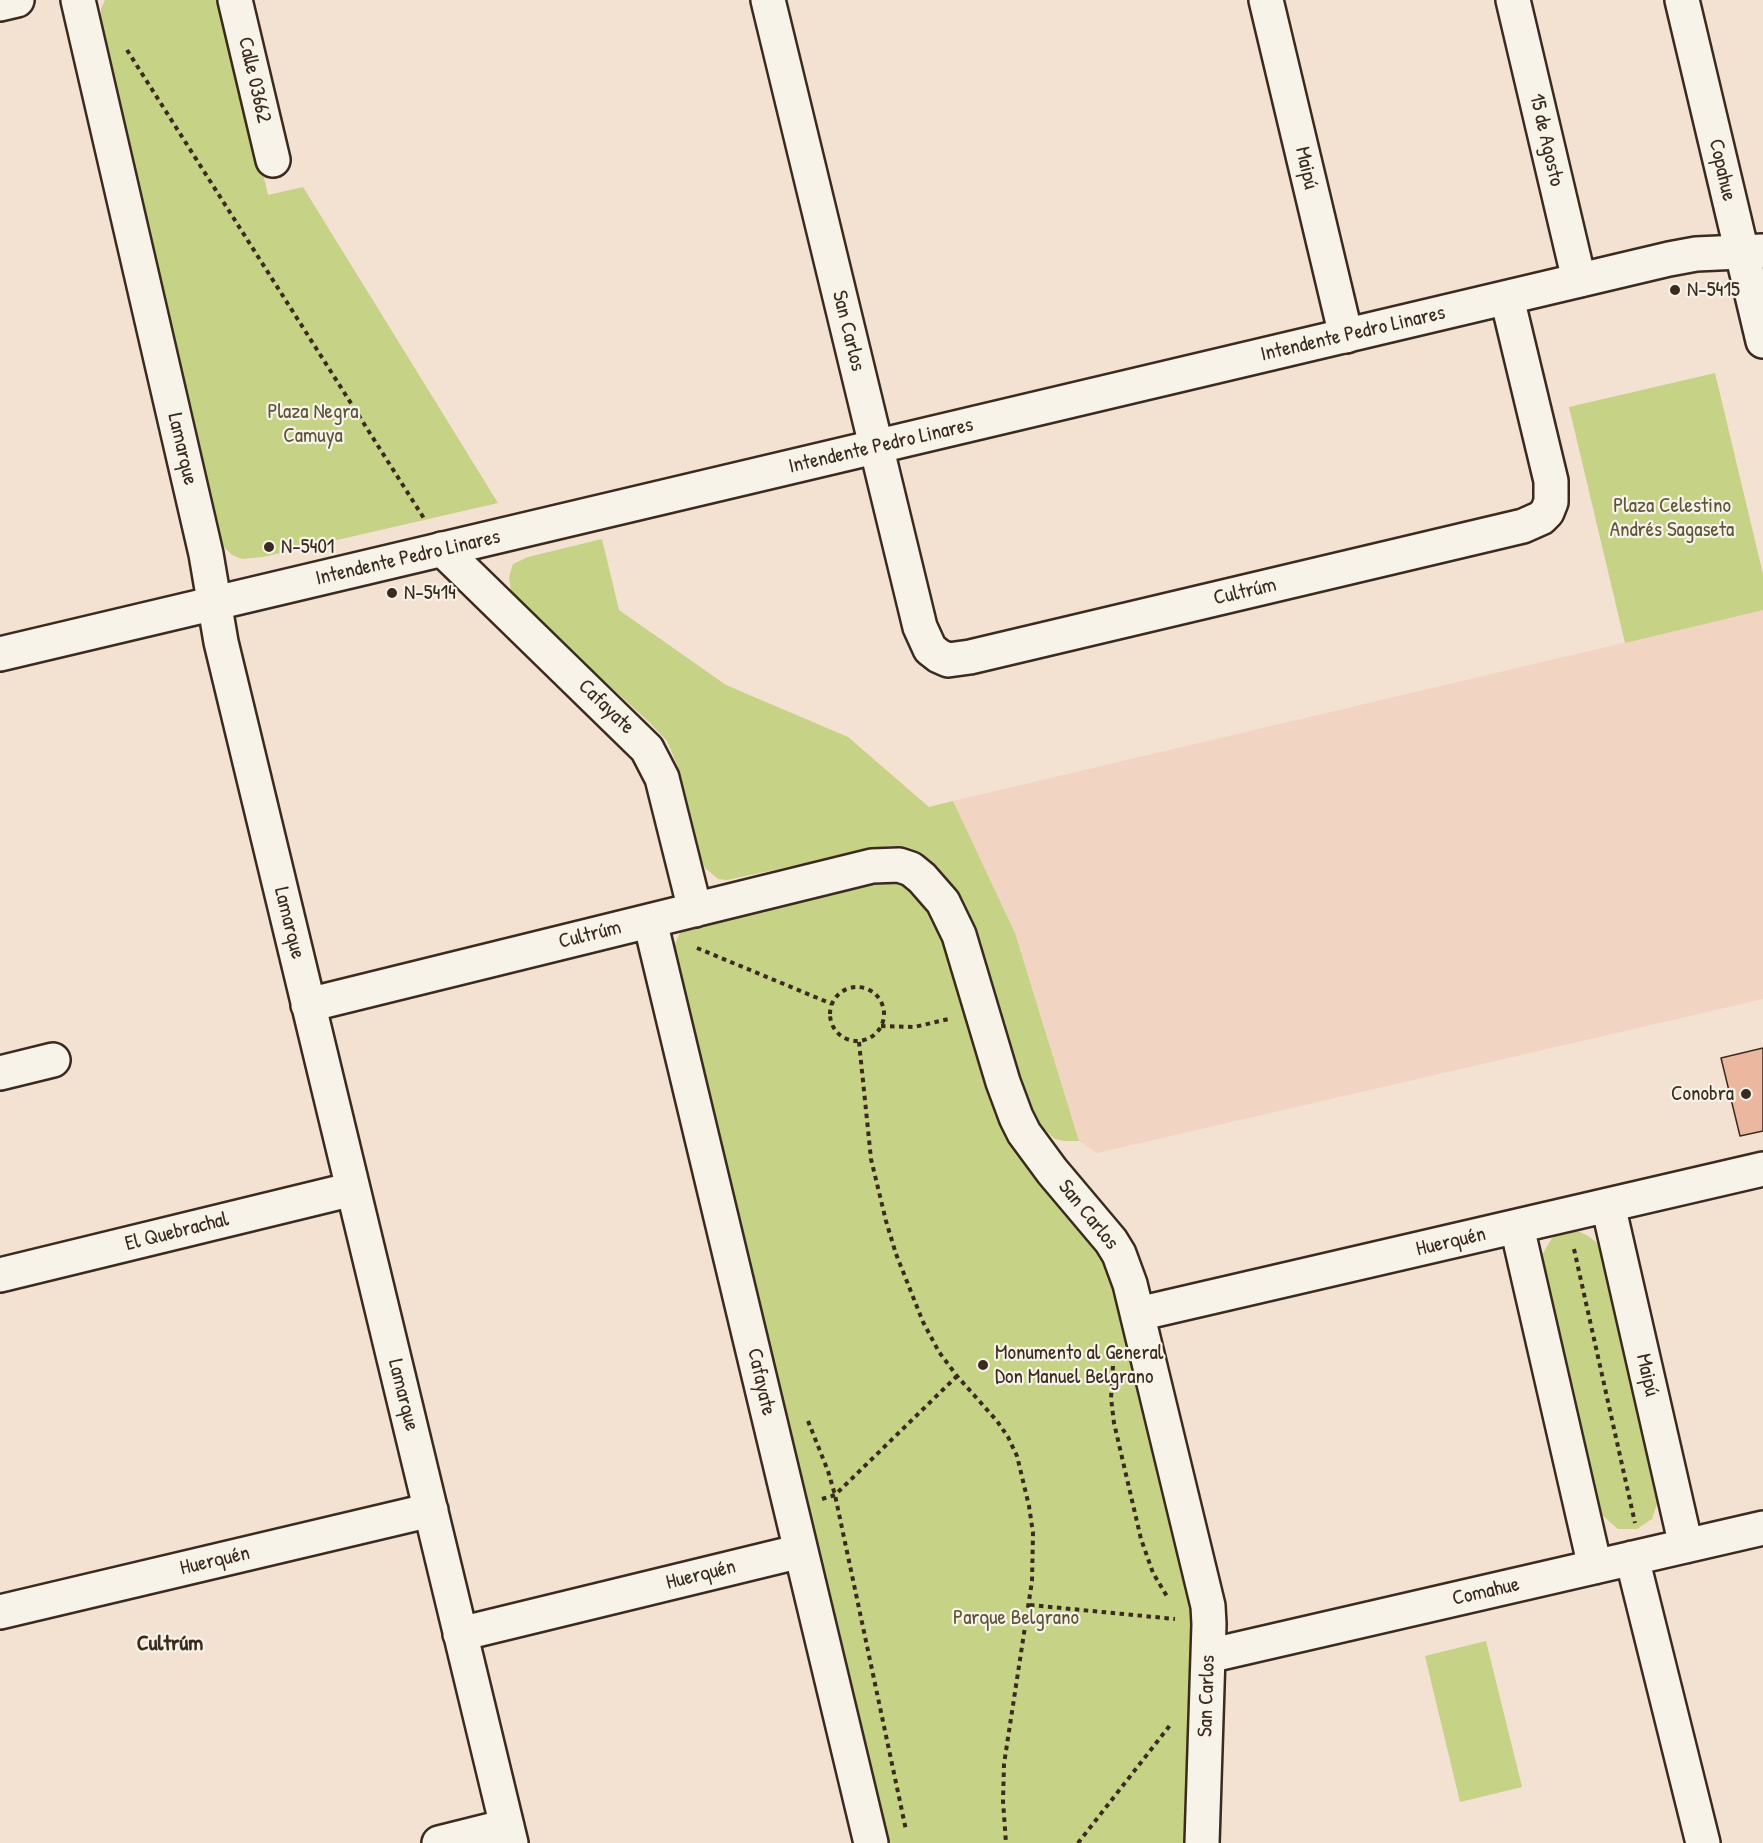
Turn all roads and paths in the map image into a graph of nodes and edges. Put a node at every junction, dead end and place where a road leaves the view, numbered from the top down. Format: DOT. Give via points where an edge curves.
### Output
graph roads {
  1 [pos="17,0"];
  2 [pos="78,0"];
  3 [pos="235,0"];
  4 [pos="768,0"];
  5 [pos="1266,0"];
  6 [pos="1513,0"];
  7 [pos="1682,0"];
  8 [pos="0,4"];
  9 [pos="126,49"];
  10 [pos="273,160"];
  11 [pos="1752,252"];
  12 [pos="1579,280"];
  13 [pos="1507,298"];
  14 [pos="1346,336"];
  15 [pos="1763,340"];
  16 [pos="876,447"];
  17 [pos="425,520"];
  18 [pos="442,549"];
  19 [pos="214,603"];
  20 [pos="0,654"];
  21 [pos="939,656"];
  22 [pos="872,866"];
  23 [pos="695,910"];
  24 [pos="650,921"];
  25 [pos="701,943"];
  26 [pos="697,948"];
  27 [pos="695,955"];
  28 [pos="831,1004"];
  29 [pos="308,1005"];
  30 [pos="952,1018"];
  31 [pos="881,1026"];
  32 [pos="859,1042"];
  33 [pos="53,1060"];
  34 [pos="0,1073"];
  35 [pos="1763,1169"];
  36 [pos="353,1189"];
  37 [pos="1608,1205"];
  38 [pos="1517,1227"];
  39 [pos="1573,1242"];
  40 [pos="0,1275"];
  41 [pos="1138,1314"];
  42 [pos="1112,1358"];
  43 [pos="957,1376"];
  44 [pos="806,1413"];
  45 [pos="835,1495"];
  46 [pos="431,1509"];
  47 [pos="1763,1528"];
  48 [pos="1634,1544"];
  49 [pos="1686,1546"];
  50 [pos="801,1551"];
  51 [pos="1596,1567"];
  52 [pos="1170,1601"];
  53 [pos="1030,1605"];
  54 [pos="1173,1610"];
  55 [pos="0,1612"];
  56 [pos="1175,1619"];
  57 [pos="1175,1630"];
  58 [pos="460,1634"];
  59 [pos="1208,1656"];
  60 [pos="1172,1733"];
  61 [pos="509,1835"];
  62 [pos="906,1835"];
  63 [pos="439,1843"];
  64 [pos="871,1843"];
  65 [pos="1006,1843"];
  66 [pos="1078,1843"];
  67 [pos="1202,1843"];
  68 [pos="1703,1843"];
  1 -- 8 [label="street"];
  2 -- 19 [label="street, Lamarque" via="204,542"];
  3 -- 10 [label="street, Calle 03662"];
  4 -- 16 [label="street, San Carlos"];
  5 -- 14 [label="street, Maipú"];
  6 -- 12 [label="street, 15 de Agosto"];
  7 -- 11 [label="street, Copahue"];
  9 -- 17 [label="path"];
  11 -- 12 [label="street, Intendente Pedro Linares" via="1682,256"];
  11 -- 15 [label="street, Copahue"];
  12 -- 13 [label="street, Intendente Pedro Linares"];
  13 -- 14 [label="street, Intendente Pedro Linares"];
  13 -- 21 [label="street, Cultrúm" via="1551,481 1547,512 1533,523 970,657 948,660"];
  14 -- 16 [label="street, Intendente Pedro Linares"];
  16 -- 18 [label="street, Intendente Pedro Linares"];
  16 -- 21 [label="street, San Carlos" via="920,627 930,649"];
  18 -- 19 [label="street, Intendente Pedro Linares"];
  18 -- 23 [label="street, Cafayate" via="647,749 662,778"];
  19 -- 20 [label="street, Intendente Pedro Linares"];
  19 -- 29 [label="street, Lamarque"];
  22 -- 23 [label="street, Cultrúm"];
  22 -- 41 [label="street, San Carlos" via="899,865 911,869 943,902 959,935 1016,1116 1037,1151 1119,1254"];
  23 -- 24 [label="street, Cultrúm"];
  24 -- 29 [label="street, Cultrúm"];
  24 -- 50 [label="street, Cafayate"];
  25 -- 26 [label="path"];
  26 -- 27 [label="path"];
  26 -- 28 [label="path"];
  28 -- 31 [label="path" via="843,991 867,989 880,1001 884,1018"];
  28 -- 32 [label="path" via="830,1022 834,1030 841,1037"];
  29 -- 36 [label="street, Lamarque"];
  30 -- 31 [label="path" via="914,1027"];
  31 -- 32 [label="path" via="868,1040"];
  32 -- 43 [label="path" via="872,1159 886,1221 923,1322"];
  33 -- 34 [label="street"];
  35 -- 37 [label="street, Huerquén"];
  36 -- 40 [label="street, El Quebrachal"];
  36 -- 46 [label="street, Lamarque"];
  37 -- 38 [label="street, Huerquén"];
  37 -- 49 [label="street, Maipú"];
  38 -- 41 [label="street, Huerquén"];
  38 -- 51 [label="street"];
  39 -- 48 [label="path"];
  41 -- 59 [label="street, San Carlos" via="1202,1576 1209,1624"];
  42 -- 52 [label="path" via="1114,1423 1141,1539 1153,1573"];
  43 -- 45 [label="path"];
  43 -- 53 [label="path" via="997,1421 1017,1456 1033,1533"];
  44 -- 45 [label="path"];
  45 -- 62 [label="path"];
  46 -- 55 [label="street, Huerquén"];
  46 -- 58 [label="street, Lamarque"];
  47 -- 49 [label="street, Comahue"];
  48 -- 49 [label="street, Comahue"];
  48 -- 51 [label="street, Comahue"];
  48 -- 68 [label="street"];
  50 -- 58 [label="street, Huerquén"];
  50 -- 64 [label="street, Cafayate"];
  51 -- 59 [label="street, Comahue"];
  53 -- 56 [label="path"];
  53 -- 65 [label="path" via="1004,1773"];
  54 -- 56 [label="path"];
  56 -- 57 [label="path"];
  58 -- 61 [label="street, Lamarque"];
  59 -- 67 [label="street, San Carlos"];
  60 -- 66 [label="path" via="1172,1722"];
  61 -- 63 [label="street"];
}
